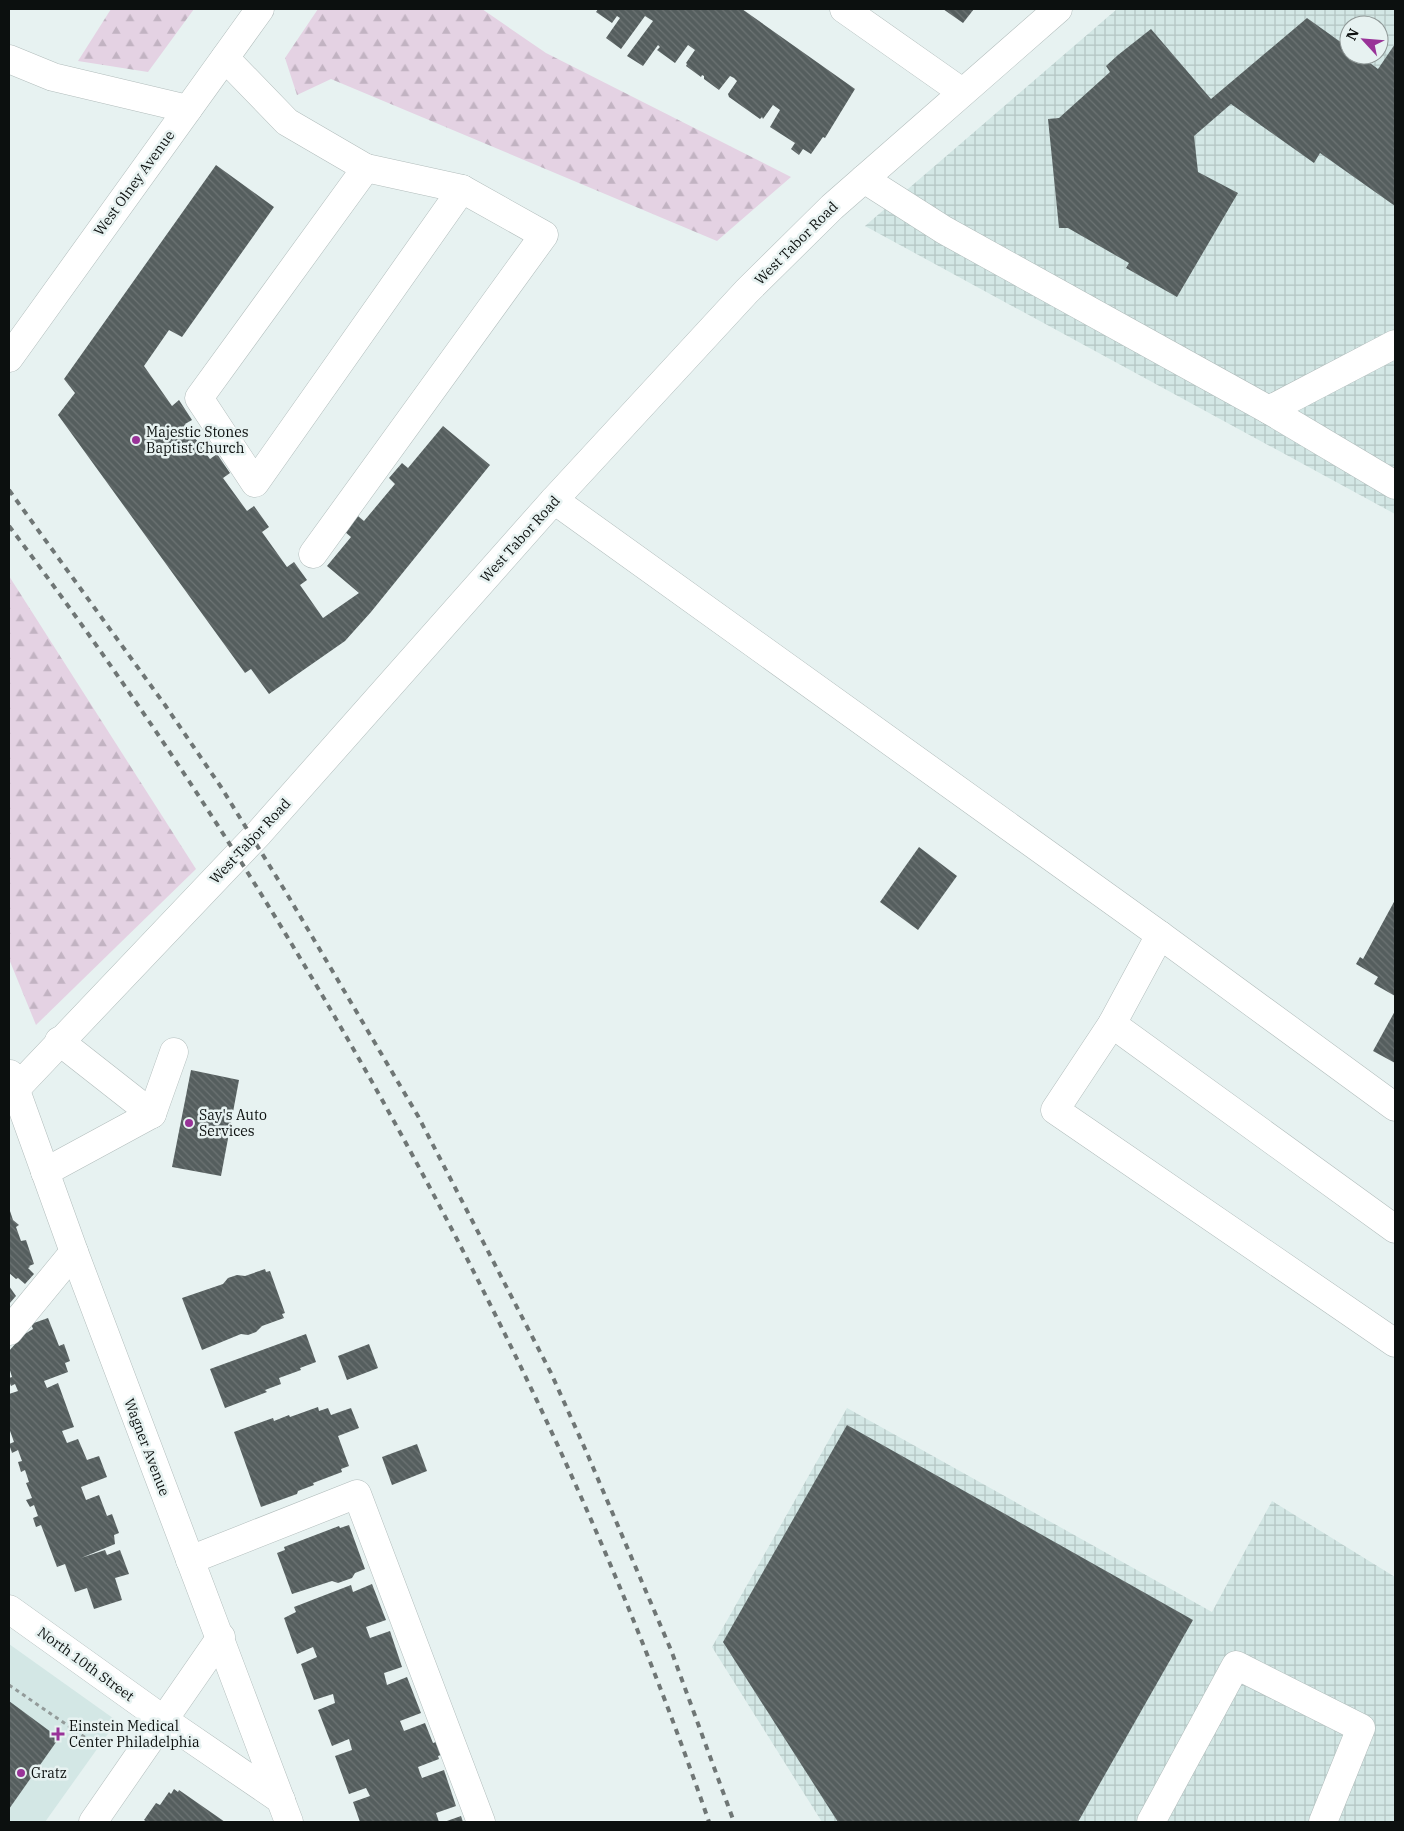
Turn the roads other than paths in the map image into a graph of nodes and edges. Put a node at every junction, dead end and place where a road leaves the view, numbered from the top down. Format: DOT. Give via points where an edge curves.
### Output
graph roads {
  1 [pos="260,9"];
  2 [pos="844,9"];
  3 [pos="1058,9"];
  4 [pos="225,58"];
  5 [pos="9,59"];
  6 [pos="962,92"];
  7 [pos="188,109"];
  8 [pos="366,168"];
  9 [pos="864,179"];
  10 [pos="462,189"];
  11 [pos="1395,344"];
  12 [pos="9,358"];
  13 [pos="1269,410"];
  14 [pos="1395,485"];
  15 [pos="554,500"];
  16 [pos="313,554"];
  17 [pos="1160,935"];
  18 [pos="1112,1024"];
  19 [pos="59,1041"];
  20 [pos="174,1052"];
  21 [pos="11,1085"];
  22 [pos="1395,1107"];
  23 [pos="152,1114"];
  24 [pos="45,1172"];
  25 [pos="1395,1229"];
  26 [pos="74,1252"];
  27 [pos="9,1331"];
  28 [pos="1395,1344"];
  29 [pos="190,1560"];
  30 [pos="9,1609"];
  31 [pos="221,1637"];
  32 [pos="164,1720"];
  33 [pos="285,1811"];
  34 [pos="93,1822"];
  35 [pos="481,1822"];
  36 [pos="1152,1822"];
  37 [pos="1323,1822"];
  1 -- 4 [label="street, West Olney Avenue"];
  2 -- 6 [label="street"];
  3 -- 6 [label="street, West Tabor Road"];
  4 -- 7 [label="street, West Olney Avenue"];
  4 -- 8 [label="street" via="287,122"];
  5 -- 7 [label="street" via="53,77"];
  6 -- 9 [label="street, West Tabor Road"];
  7 -- 12 [label="street, West Olney Avenue"];
  8 -- 10 [label="street"];
  8 -- 10 [label="street" via="198,398 256,483"];
  9 -- 13 [label="street" via="944,230"];
  9 -- 15 [label="street, West Tabor Road" via="832,206 748,291"];
  10 -- 16 [label="street" via="544,235"];
  11 -- 13 [label="street"];
  13 -- 14 [label="street"];
  15 -- 17 [label="street"];
  15 -- 19 [label="street, West Tabor Road" via="259,833"];
  17 -- 18 [label="street"];
  17 -- 22 [label="street"];
  18 -- 25 [label="street"];
  18 -- 28 [label="street" via="1055,1110"];
  19 -- 21 [label="street, West Tabor Road"];
  19 -- 23 [label="street"];
  20 -- 23 [label="street"];
  21 -- 24 [label="street, Wagner Avenue"];
  23 -- 24 [label="street"];
  24 -- 26 [label="street, Wagner Avenue"];
  26 -- 27 [label="street"];
  26 -- 29 [label="street, Wagner Avenue"];
  29 -- 31 [label="street, Wagner Avenue"];
  29 -- 35 [label="street" via="358,1494"];
  30 -- 32 [label="street, North 10th Street"];
  31 -- 32 [label="street"];
  31 -- 33 [label="street, Wagner Avenue"];
  32 -- 33 [label="street, North 10th Street"];
  32 -- 34 [label="street"];
  36 -- 37 [label="street" via="1236,1665 1362,1728"];
}
